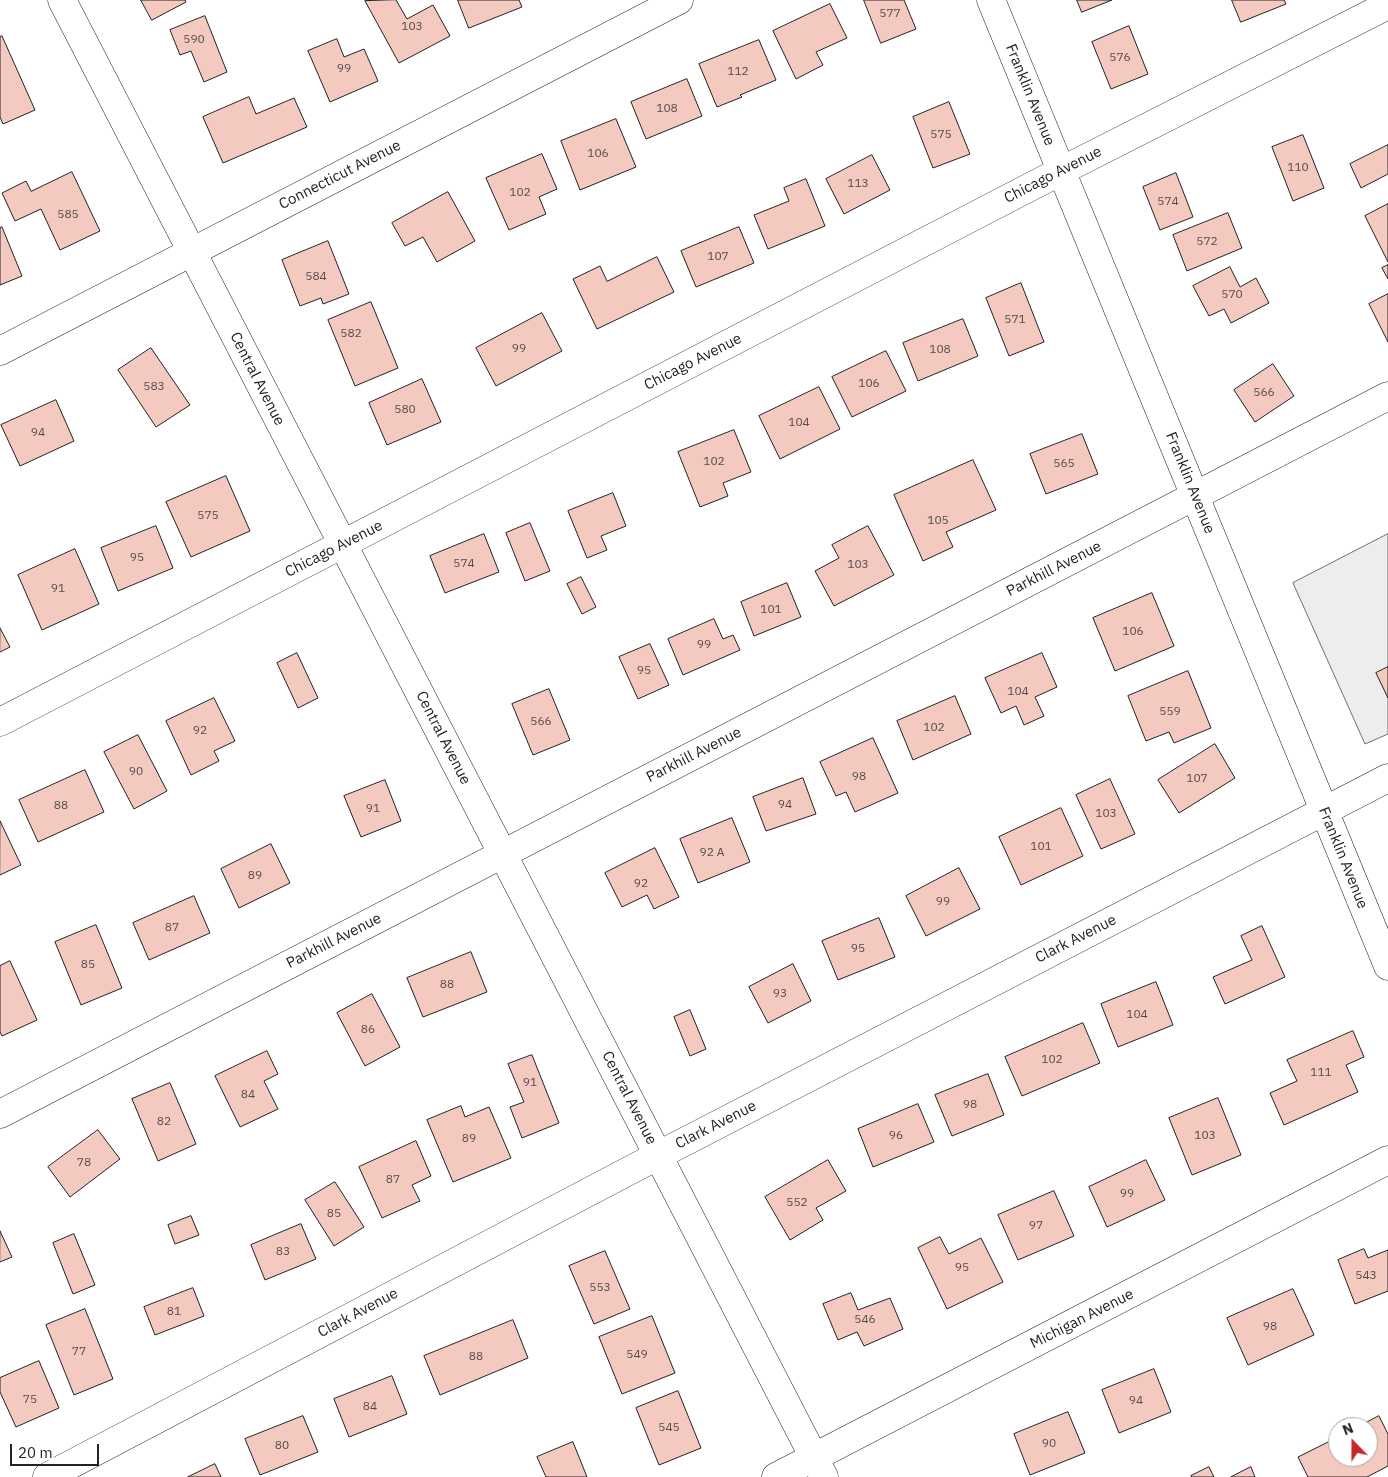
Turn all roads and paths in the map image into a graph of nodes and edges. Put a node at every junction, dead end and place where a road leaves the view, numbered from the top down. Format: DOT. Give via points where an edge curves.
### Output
graph roads {
  1 [pos="62,0"];
  2 [pos="679,0"];
  3 [pos="991,0"];
  4 [pos="1388,5"];
  5 [pos="1060,171"];
  6 [pos="192,252"];
  7 [pos="0,351"];
  8 [pos="1388,396"];
  9 [pos="1196,496"];
  10 [pos="343,544"];
  11 [pos="0,722"];
  12 [pos="1388,778"];
  13 [pos="1324,812"];
  14 [pos="503,854"];
  15 [pos="1388,966"];
  16 [pos="0,1114"];
  17 [pos="658,1155"];
  18 [pos="1388,1160"];
  19 [pos="819,1467"];
  20 [pos="47,1477"];
  21 [pos="776,1477"];
  1 -- 6 [label="street, Central Avenue"];
  2 -- 6 [label="street, Connecticut Avenue"];
  3 -- 5 [label="street, Franklin Avenue"];
  4 -- 5 [label="street, Chicago Avenue"];
  5 -- 9 [label="street, Franklin Avenue"];
  5 -- 10 [label="street, Chicago Avenue"];
  6 -- 7 [label="street, Connecticut Avenue"];
  6 -- 10 [label="street, Central Avenue"];
  8 -- 9 [label="street, Parkhill Avenue"];
  9 -- 13 [label="street, Franklin Avenue"];
  9 -- 14 [label="street, Parkhill Avenue"];
  10 -- 11 [label="street, Chicago Avenue"];
  10 -- 14 [label="street, Central Avenue"];
  12 -- 13 [label="street, Clark Avenue"];
  13 -- 15 [label="street, Franklin Avenue"];
  13 -- 17 [label="street, Clark Avenue"];
  14 -- 16 [label="street, Parkhill Avenue"];
  14 -- 17 [label="street, Central Avenue"];
  17 -- 19 [label="street, Central Avenue"];
  17 -- 20 [label="street, Clark Avenue"];
  18 -- 19 [label="street, Michigan Avenue"];
  19 -- 21 [label="street, Michigan Avenue"];
}
